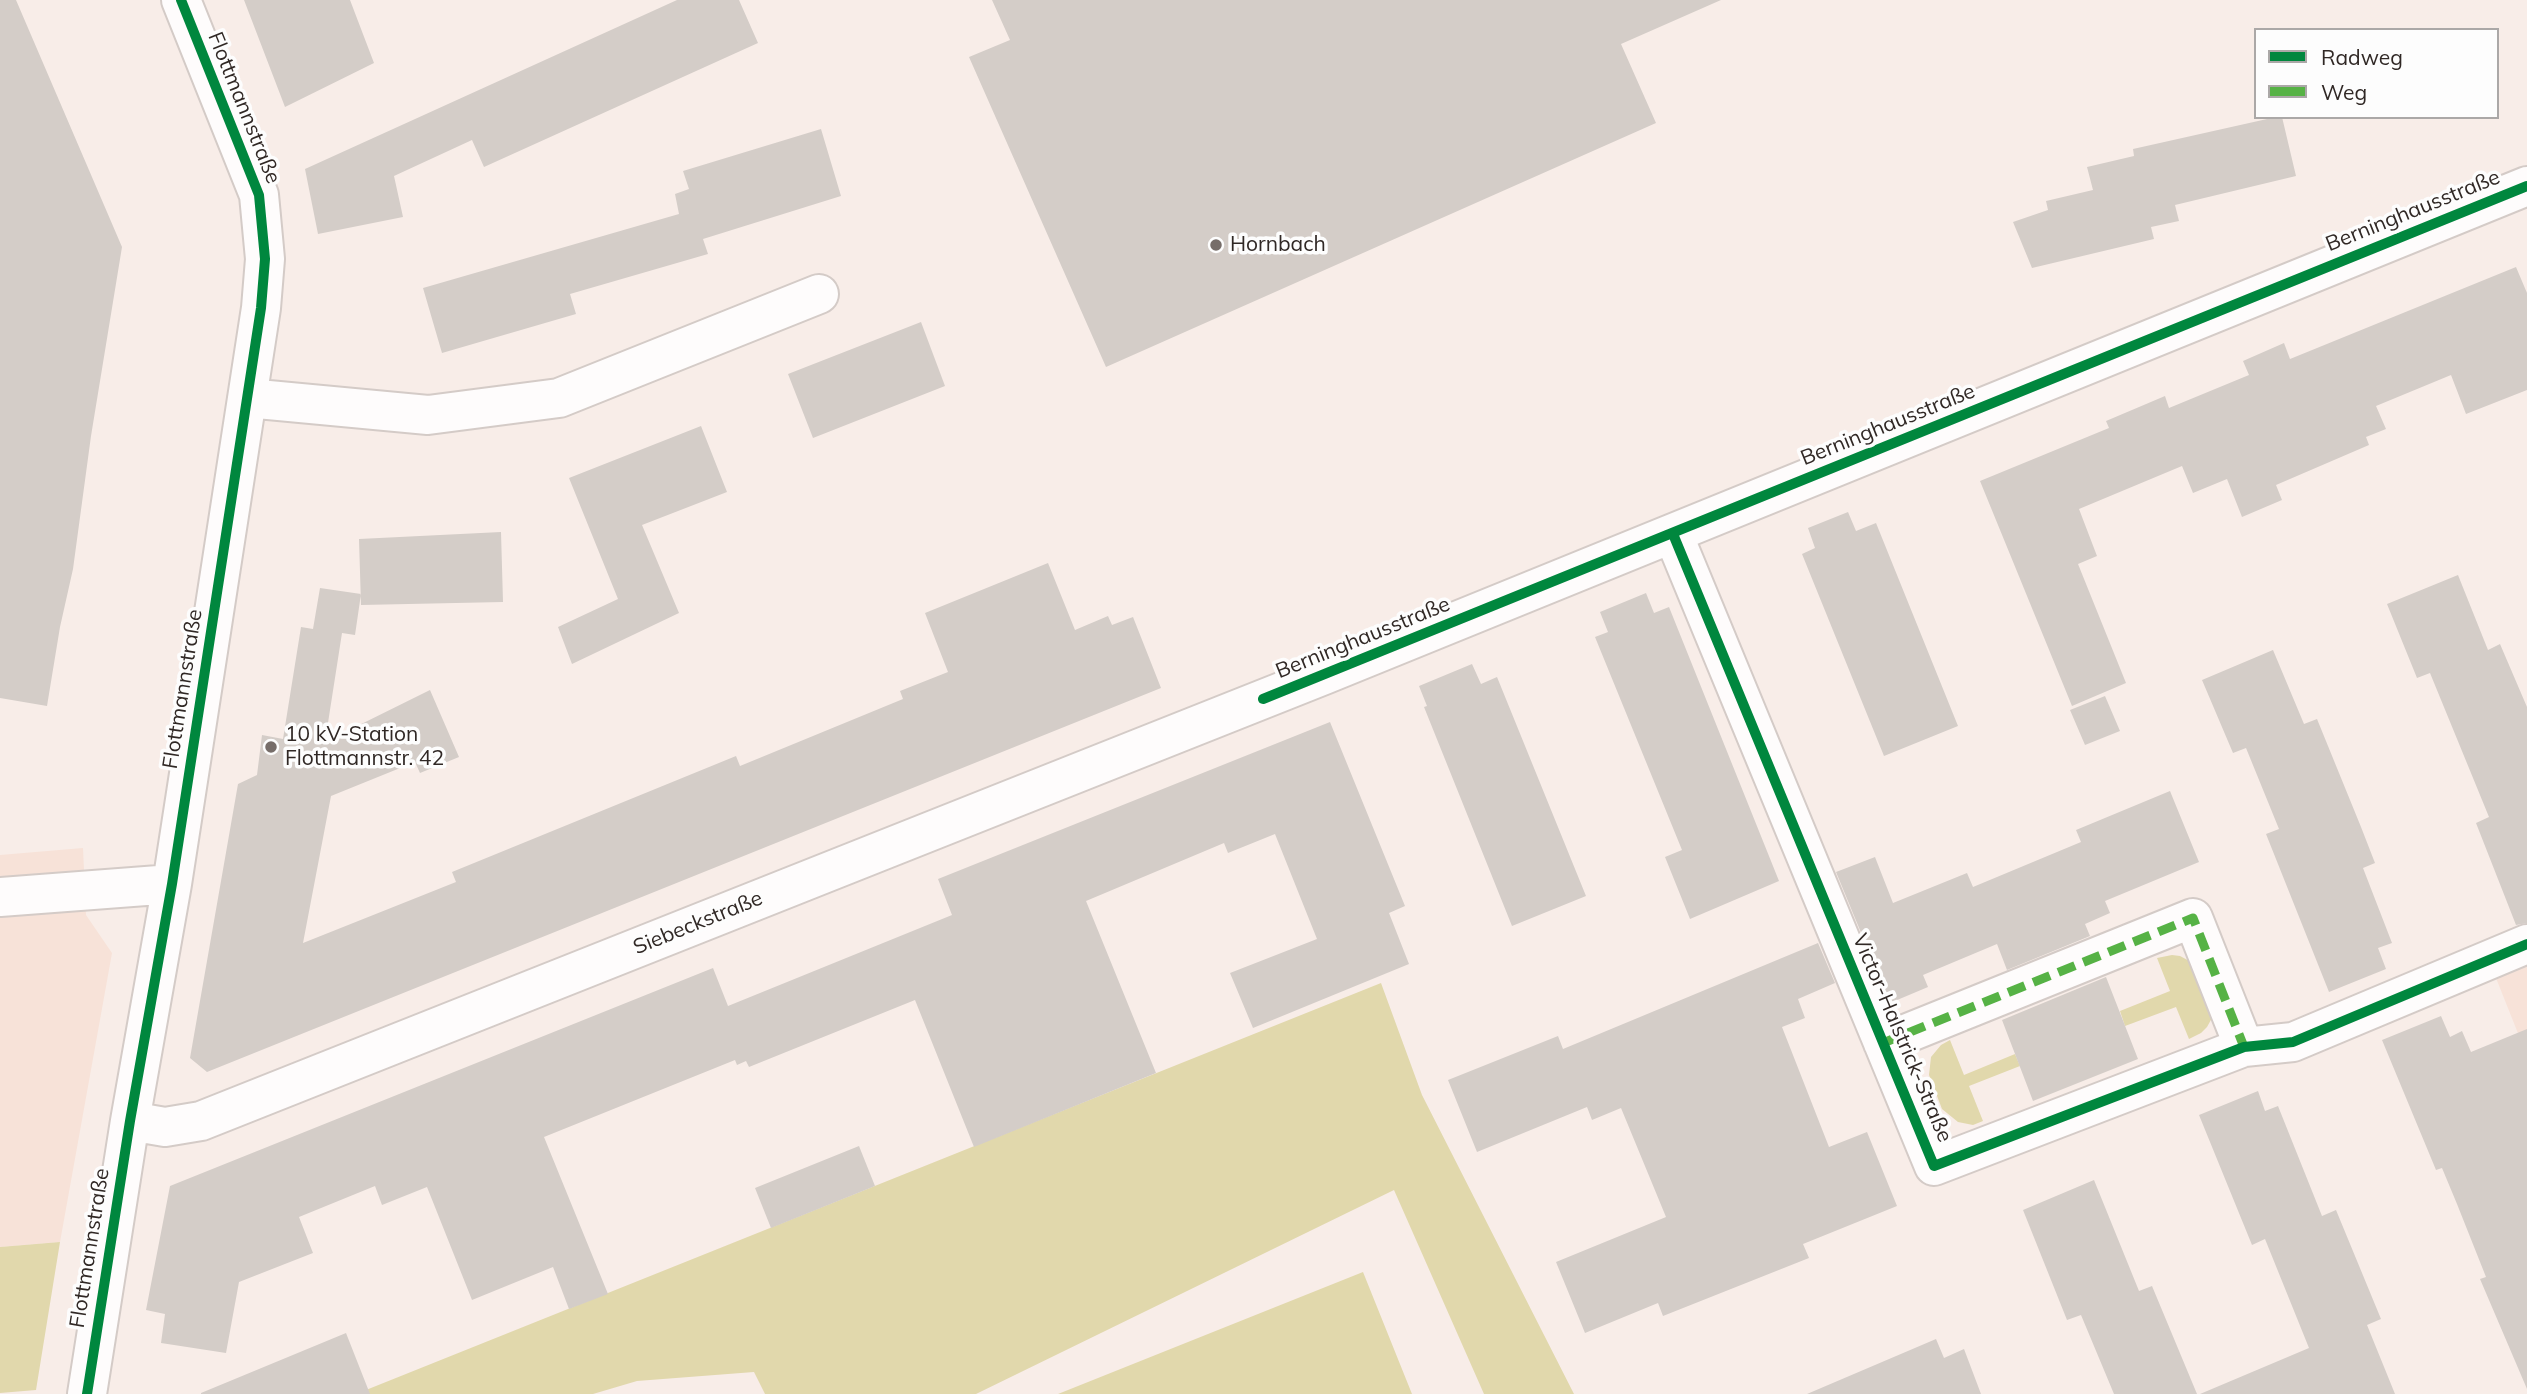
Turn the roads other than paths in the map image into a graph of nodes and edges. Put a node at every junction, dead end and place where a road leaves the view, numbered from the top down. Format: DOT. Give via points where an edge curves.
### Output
graph roads {
  1 [pos="181,0"];
  2 [pos="2527,186"];
  3 [pos="820,294"];
  4 [pos="247,398"];
  5 [pos="1673,534"];
  6 [pos="1262,699"];
  7 [pos="172,884"];
  8 [pos="0,897"];
  9 [pos="2527,944"];
  10 [pos="1883,1043"];
  11 [pos="2244,1047"];
  12 [pos="130,1121"];
  13 [pos="87,1394"];
  1 -- 4 [label="street, Flottmannstraße" via="259,195 265,260"];
  2 -- 5 [label="street, Berninghausstraße"];
  3 -- 4 [label="street" via="559,398 428,415"];
  4 -- 7 [label="street, Flottmannstraße"];
  5 -- 6 [label="street, Berninghausstraße"];
  5 -- 10 [label="street, Victor-Halstrick-Straße"];
  6 -- 12 [label="street, Siebeckstraße" via="201,1121 165,1126"];
  7 -- 8 [label="street"];
  7 -- 12 [label="street, Flottmannstraße"];
  9 -- 11 [label="street, Victor-Halstrick-Straße" via="2293,1042"];
  10 -- 11 [label="street, Victor-Halstrick-Straße" via="1934,1166"];
  10 -- 11 [label="street, Victor-Halstrick-Straße" via="2193,918"];
  12 -- 13 [label="street, Flottmannstraße"];
}
